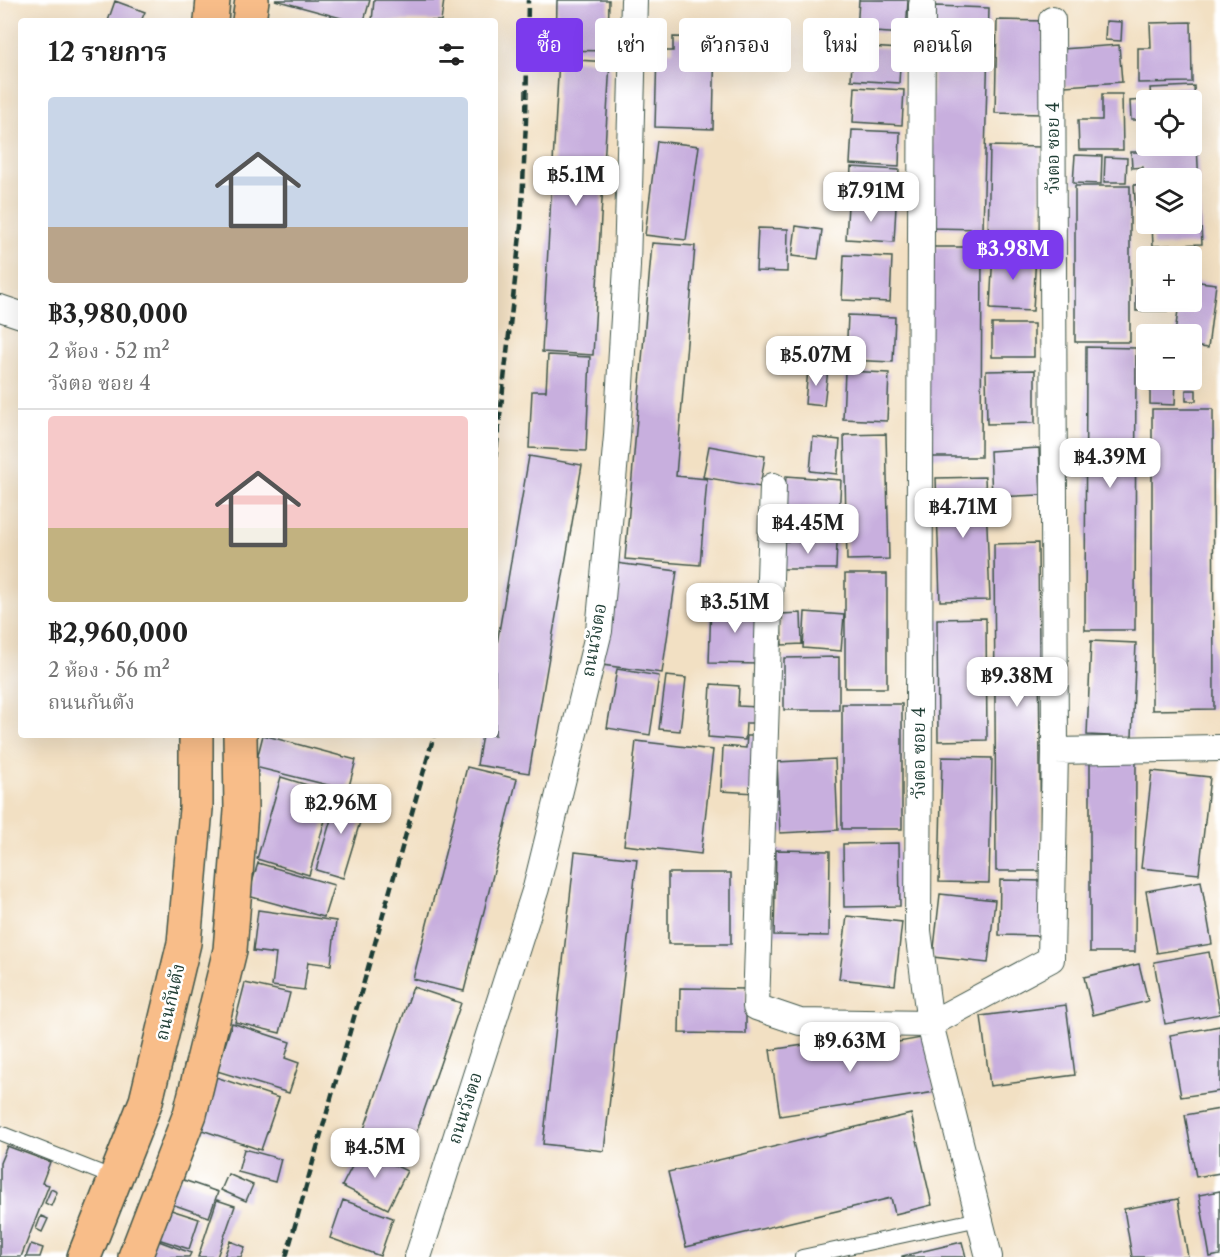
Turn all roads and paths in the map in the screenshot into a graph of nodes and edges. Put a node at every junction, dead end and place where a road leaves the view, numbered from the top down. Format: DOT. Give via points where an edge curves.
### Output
graph roads {
  1 [pos="213,0"];
  2 [pos="252,0"];
  3 [pos="634,0"];
  4 [pos="922,5"];
  5 [pos="211,18"];
  6 [pos="249,18"];
  7 [pos="1052,21"];
  8 [pos="0,308"];
  9 [pos="18,314"];
  10 [pos="773,486"];
  11 [pos="196,738"];
  12 [pos="240,738"];
  13 [pos="1220,748"];
  14 [pos="1055,751"];
  15 [pos="195,822"];
  16 [pos="240,824"];
  17 [pos="930,1024"];
  18 [pos="135,1129"];
  19 [pos="0,1133"];
  20 [pos="178,1147"];
  21 [pos="114,1178"];
  22 [pos="979,1219"];
  23 [pos="84,1257"];
  24 [pos="135,1257"];
  25 [pos="418,1257"];
  26 [pos="802,1257"];
  27 [pos="989,1257"];
  1 -- 5 [label="main road"];
  2 -- 6 [label="main road"];
  3 -- 25 [label="street, ถนนวังตอ" via="627,266 617,436 598,631 536,888"];
  4 -- 17 [label="street, วังตอ ซอย 4" via="918,931"];
  7 -- 14 [label="street, วังตอ ซอย 4"];
  8 -- 9 [label="street"];
  10 -- 17 [label="street" via="756,1007 800,1022"];
  11 -- 15 [label="main road, ถนนกันตัง"];
  12 -- 16 [label="main road"];
  13 -- 14 [label="street"];
  14 -- 17 [label="street, วังตอ ซอย 4" via="1051,959"];
  15 -- 16 [label="main road"];
  15 -- 18 [label="main road, ถนนกันตัง" via="184,943 146,1101"];
  16 -- 20 [label="main road" via="230,950 190,1114"];
  17 -- 22 [label="street, วังตอ ซอย 4"];
  18 -- 20 [label="main road"];
  18 -- 21 [label="main road, ถนนกันตัง"];
  19 -- 21 [label="lane"];
  20 -- 24 [label="main road"];
  21 -- 23 [label="main road, ถนนกันตัง"];
  22 -- 26 [label="lane"];
  22 -- 27 [label="street, วังตอ ซอย 4"];
}
